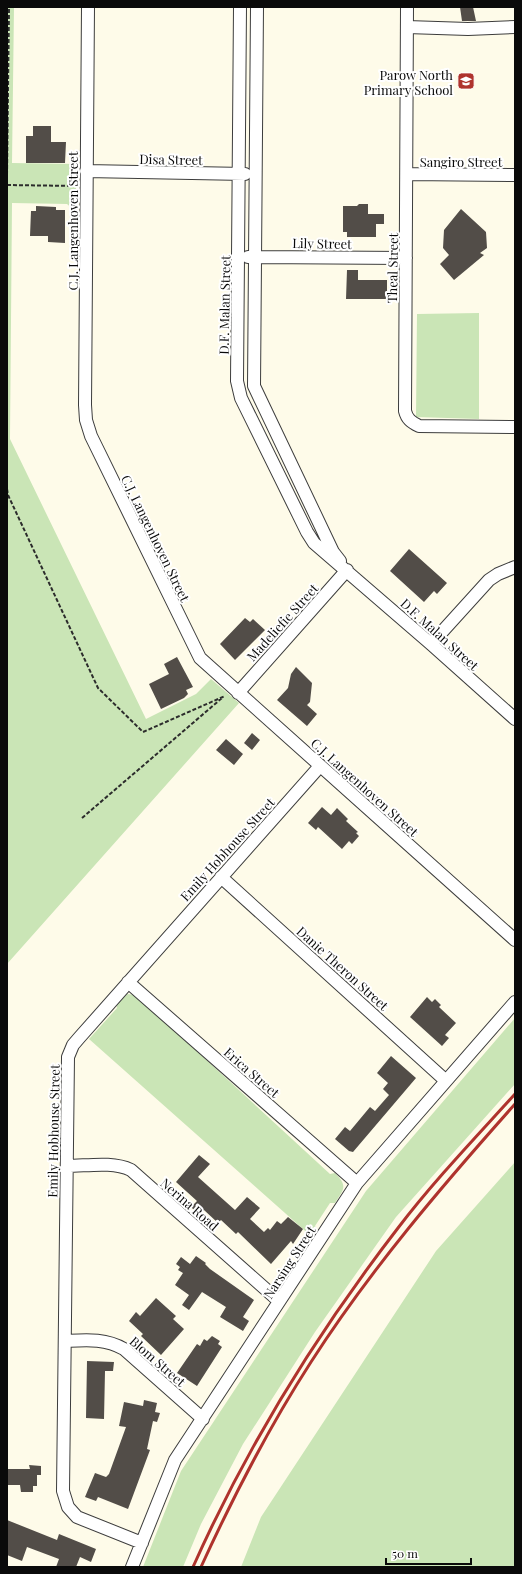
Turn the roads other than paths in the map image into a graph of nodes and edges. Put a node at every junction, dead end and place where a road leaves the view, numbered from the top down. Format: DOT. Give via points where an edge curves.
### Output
graph roads {
  1 [pos="88,7"];
  2 [pos="240,7"];
  3 [pos="257,7"];
  4 [pos="407,7"];
  5 [pos="407,27"];
  6 [pos="515,27"];
  7 [pos="86,171"];
  8 [pos="238,174"];
  9 [pos="254,174"];
  10 [pos="407,174"];
  11 [pos="515,175"];
  12 [pos="255,256"];
  13 [pos="239,257"];
  14 [pos="406,258"];
  15 [pos="254,386"];
  16 [pos="239,392"];
  17 [pos="515,427"];
  18 [pos="515,567"];
  19 [pos="347,570"];
  20 [pos="431,644"];
  21 [pos="238,693"];
  22 [pos="515,719"];
  23 [pos="320,766"];
  24 [pos="221,877"];
  25 [pos="515,940"];
  26 [pos="128,982"];
  27 [pos="515,1002"];
  28 [pos="445,1080"];
  29 [pos="66,1166"];
  30 [pos="357,1183"];
  31 [pos="279,1301"];
  32 [pos="65,1340"];
  33 [pos="202,1419"];
  34 [pos="142,1543"];
  35 [pos="132,1567"];
  1 -- 7 [label="street, C.J. Langenhoven Street"];
  2 -- 8 [label="street, D.F. Malan Street"];
  3 -- 9 [label="street, D.F. Malan Street"];
  4 -- 5 [label="street, Theal Street"];
  5 -- 6 [label="street"];
  5 -- 10 [label="street, Theal Street"];
  7 -- 8 [label="street, Disa Street"];
  7 -- 21 [label="street, C.J. Langenhoven Street" via="85,405 88,430 194,648 210,669"];
  8 -- 9 [label="street, Disa Street"];
  8 -- 13 [label="street, D.F. Malan Street"];
  9 -- 12 [label="street, D.F. Malan Street"];
  10 -- 11 [label="street, Sangiro Street"];
  10 -- 14 [label="street, Theal Street"];
  12 -- 13 [label="street, Lily Street"];
  12 -- 14 [label="street, Lily Street"];
  12 -- 15 [label="street, D.F. Malan Street"];
  13 -- 16 [label="street, D.F. Malan Street"];
  14 -- 17 [label="street, Theal Street" via="406,417 426,427"];
  15 -- 16 [label="street"];
  15 -- 19 [label="street, D.F. Malan Street" via="333,552"];
  16 -- 19 [label="street, D.F. Malan Street" via="307,532 320,550"];
  18 -- 20 [label="street" via="489,580"];
  19 -- 20 [label="street, D.F. Malan Street"];
  19 -- 21 [label="street, Madeliefie Street"];
  20 -- 22 [label="street, D.F. Malan Street"];
  21 -- 23 [label="street, C.J. Langenhoven Street"];
  23 -- 24 [label="street, Emily Hobhouse Street"];
  23 -- 25 [label="street, C.J. Langenhoven Street"];
  24 -- 26 [label="street, Emily Hobhouse Street"];
  24 -- 28 [label="street, Danie Theron Street"];
  26 -- 29 [label="street, Emily Hobhouse Street" via="71,1049 68,1069"];
  26 -- 30 [label="street, Erica Street"];
  27 -- 28 [label="street, Narsing Street"];
  28 -- 30 [label="street, Narsing Street"];
  29 -- 31 [label="street, Nerina Road" via="114,1166 131,1170"];
  29 -- 32 [label="street, Emily Hobhouse Street"];
  30 -- 31 [label="street, Narsing Street"];
  31 -- 33 [label="street, Narsing Street"];
  32 -- 33 [label="street, Blom Street" via="105,1340 120,1346"];
  32 -- 34 [label="street, Emily Hobhouse Street" via="63,1491 68,1507 87,1523"];
  33 -- 34 [label="street, Narsing Street" via="175,1460"];
  34 -- 35 [label="street, Narsing Street"];
}
